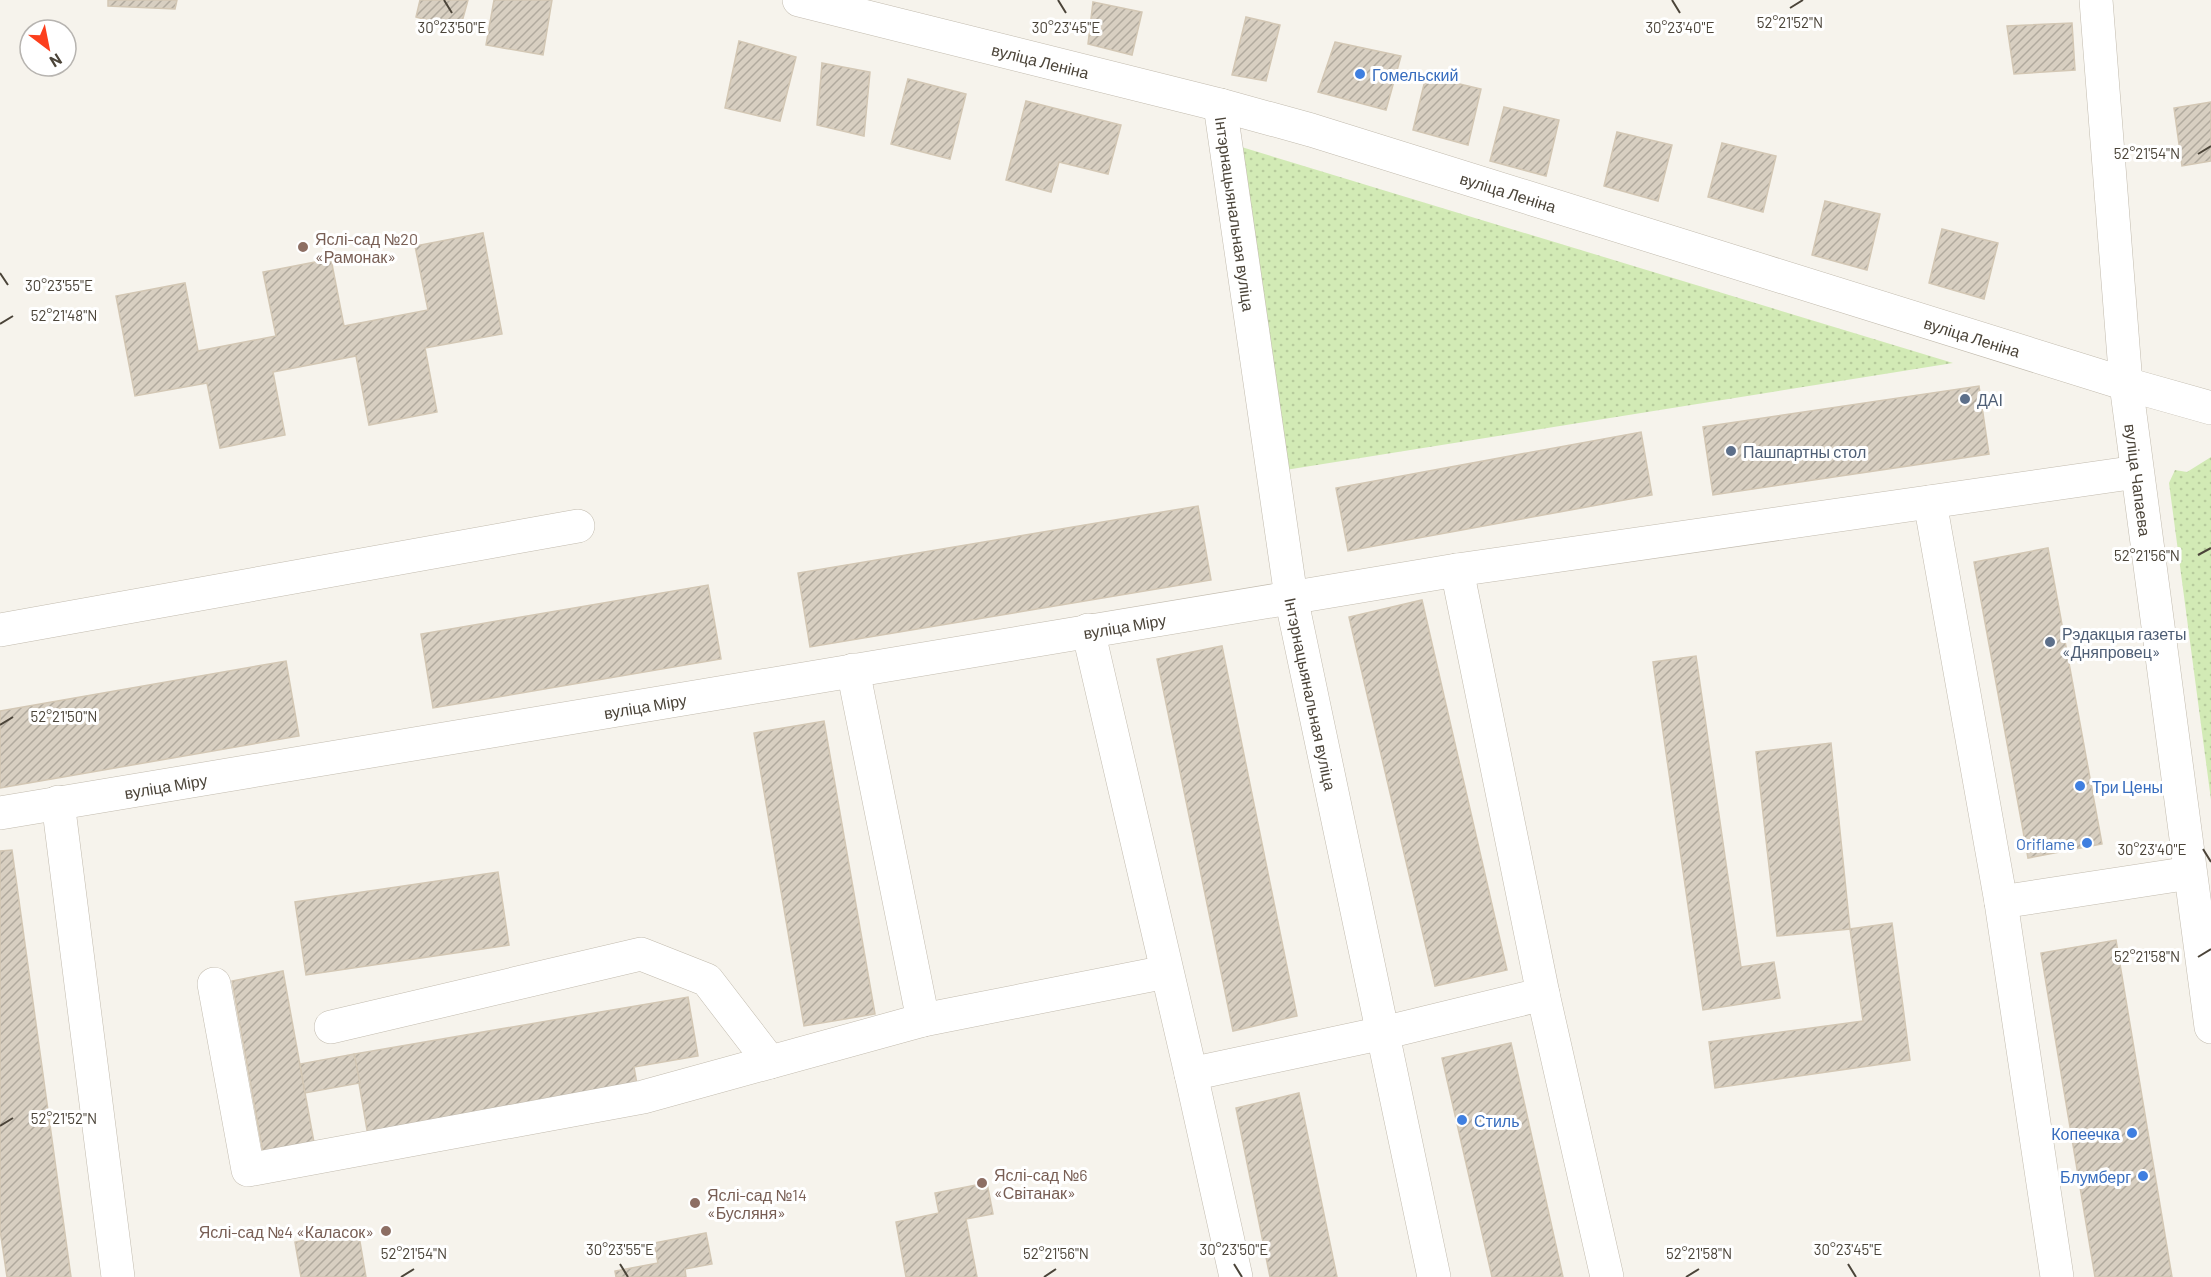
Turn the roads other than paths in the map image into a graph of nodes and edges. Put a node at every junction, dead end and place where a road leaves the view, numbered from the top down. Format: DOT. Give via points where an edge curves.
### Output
graph roads {
  1 [pos="799,0"];
  2 [pos="2096,0"];
  3 [pos="1220,105"];
  4 [pos="2126,384"];
  5 [pos="2211,408"];
  6 [pos="2137,472"];
  7 [pos="1930,502"];
  8 [pos="578,526"];
  9 [pos="1457,570"];
  10 [pos="1291,597"];
  11 [pos="0,630"];
  12 [pos="1088,630"];
  13 [pos="853,670"];
  14 [pos="58,802"];
  15 [pos="0,813"];
  16 [pos="2190,873"];
  17 [pos="2001,902"];
  18 [pos="1167,972"];
  19 [pos="214,984"];
  20 [pos="1543,994"];
  21 [pos="923,1020"];
  22 [pos="332,1027"];
  23 [pos="2211,1027"];
  24 [pos="1383,1033"];
  25 [pos="770,1062"];
  26 [pos="1191,1074"];
  27 [pos="118,1277"];
  28 [pos="1236,1277"];
  29 [pos="1434,1277"];
  30 [pos="1607,1277"];
  31 [pos="2056,1277"];
  1 -- 3 [label="street, вуліца Леніна"];
  2 -- 4 [label="street, вуліца Чапаева"];
  3 -- 4 [label="street, вуліца Леніна"];
  3 -- 10 [label="street, Інтэрнацыянальная вуліца"];
  4 -- 5 [label="street, вуліца Леніна"];
  4 -- 6 [label="street, вуліца Чапаева"];
  6 -- 7 [label="street, вуліца Міру"];
  6 -- 16 [label="street, вуліца Чапаева"];
  7 -- 9 [label="street, вуліца Міру"];
  7 -- 17 [label="street"];
  8 -- 11 [label="street"];
  9 -- 10 [label="street, вуліца Міру"];
  9 -- 20 [label="street"];
  10 -- 12 [label="street, вуліца Міру"];
  10 -- 24 [label="street, Інтэрнацыянальная вуліца"];
  12 -- 13 [label="street, вуліца Міру"];
  12 -- 18 [label="street"];
  13 -- 14 [label="street, вуліца Міру"];
  13 -- 21 [label="street"];
  14 -- 15 [label="street, вуліца Міру"];
  14 -- 27 [label="street"];
  16 -- 17 [label="street"];
  16 -- 23 [label="street, вуліца Чапаева"];
  17 -- 31 [label="street"];
  18 -- 21 [label="street"];
  18 -- 26 [label="street"];
  19 -- 25 [label="street" via="248,1170 643,1097"];
  20 -- 24 [label="street"];
  20 -- 30 [label="street"];
  21 -- 25 [label="street"];
  22 -- 25 [label="street" via="641,954 707,980"];
  24 -- 26 [label="street"];
  24 -- 29 [label="street, Інтэрнацыянальная вуліца"];
  26 -- 28 [label="street"];
}
